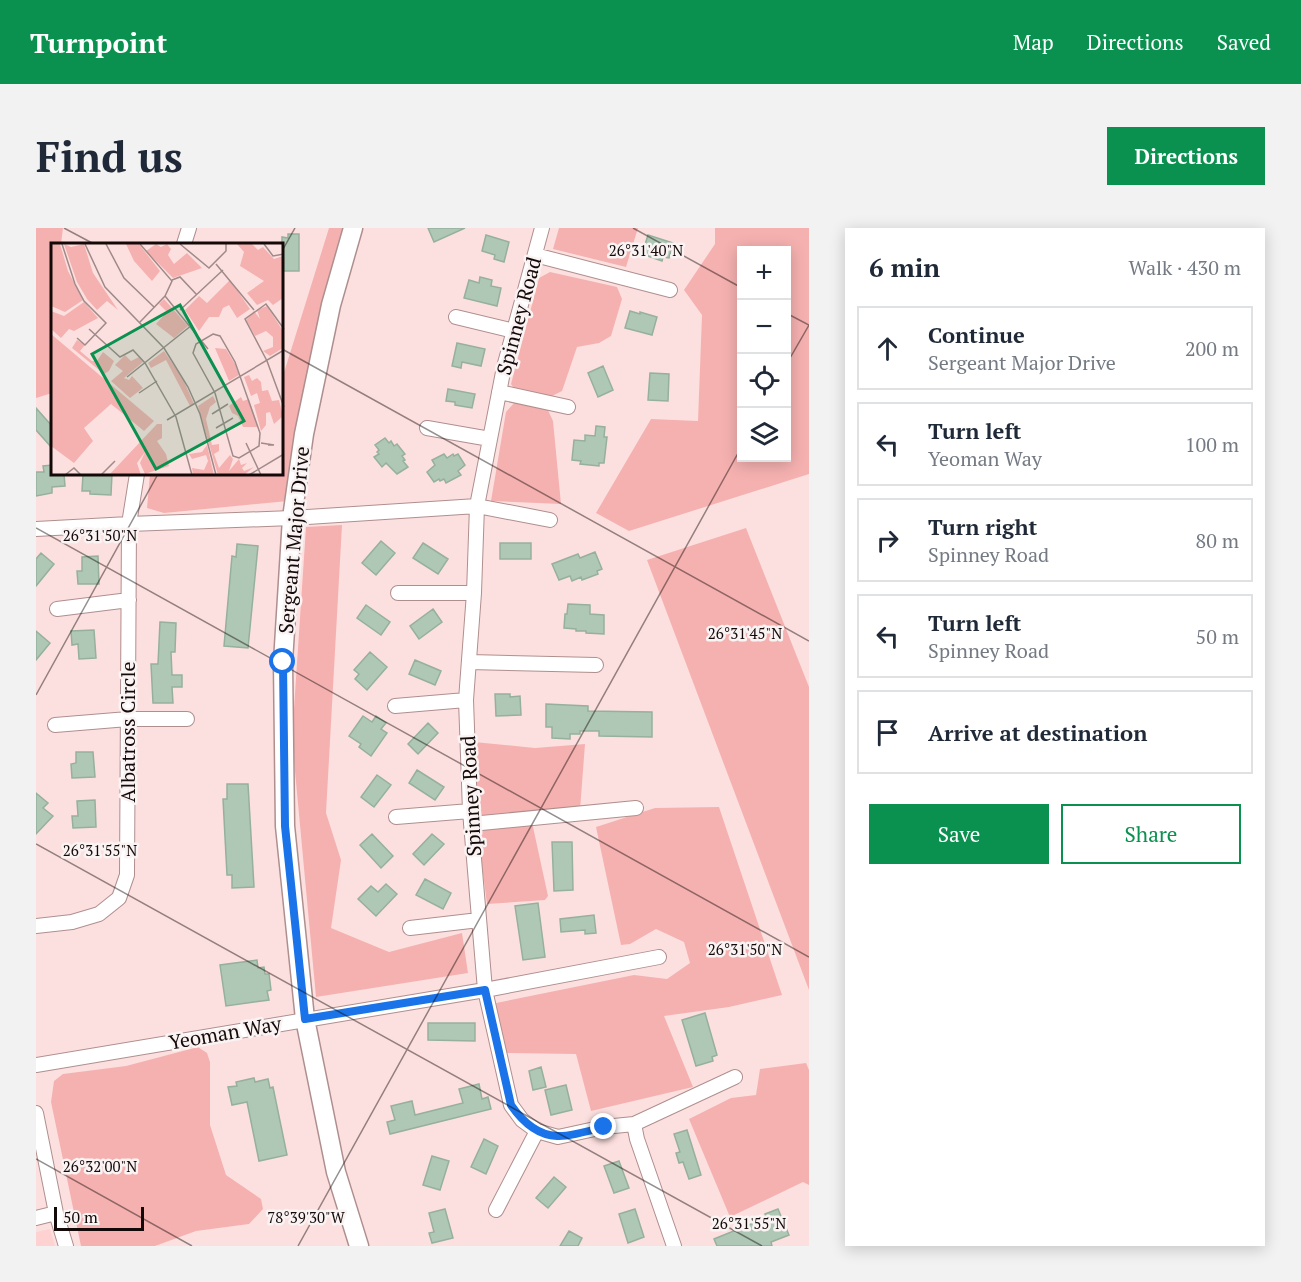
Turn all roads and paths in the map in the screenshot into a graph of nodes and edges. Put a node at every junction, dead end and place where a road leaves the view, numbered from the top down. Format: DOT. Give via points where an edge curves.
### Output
graph roads {
  1 [pos="189,228"];
  2 [pos="353,228"];
  3 [pos="542,228"];
  4 [pos="184,243"];
  5 [pos="535,255"];
  6 [pos="670,290"];
  7 [pos="456,317"];
  8 [pos="514,331"];
  9 [pos="499,392"];
  10 [pos="568,407"];
  11 [pos="427,428"];
  12 [pos="490,439"];
  13 [pos="137,476"];
  14 [pos="477,506"];
  15 [pos="292,518"];
  16 [pos="550,520"];
  17 [pos="129,524"];
  18 [pos="36,529"];
  19 [pos="398,592"];
  20 [pos="474,593"];
  21 [pos="129,600"];
  22 [pos="57,609"];
  23 [pos="469,662"];
  24 [pos="596,665"];
  25 [pos="466,700"];
  26 [pos="395,706"];
  27 [pos="128,719"];
  28 [pos="187,719"];
  29 [pos="55,725"];
  30 [pos="636,808"];
  31 [pos="396,817"];
  32 [pos="471,817"];
  33 [pos="479,920"];
  34 [pos="36,926"];
  35 [pos="411,928"];
  36 [pos="658,957"];
  37 [pos="485,990"];
  38 [pos="305,1019"];
  39 [pos="36,1065"];
  40 [pos="735,1077"];
  41 [pos="36,1113"];
  42 [pos="634,1124"];
  43 [pos="537,1131"];
  44 [pos="496,1210"];
  45 [pos="56,1213"];
  46 [pos="36,1218"];
  47 [pos="66,1246"];
  48 [pos="359,1246"];
  49 [pos="674,1246"];
  1 -- 4 [label="street"];
  2 -- 15 [label="street, Sergeant Major Drive" via="304,434"];
  3 -- 5 [label="street, Spinney Road"];
  5 -- 6 [label="street"];
  5 -- 8 [label="street, Spinney Road"];
  7 -- 8 [label="street"];
  8 -- 9 [label="street, Spinney Road"];
  9 -- 10 [label="street"];
  9 -- 12 [label="street, Spinney Road"];
  11 -- 12 [label="street"];
  12 -- 14 [label="street, Spinney Road"];
  13 -- 17 [label="street, Albatross Circle"];
  14 -- 15 [label="street"];
  14 -- 16 [label="street"];
  14 -- 20 [label="street, Spinney Road"];
  15 -- 17 [label="street"];
  15 -- 38 [label="street, Sergeant Major Drive" via="283,662 285,826"];
  17 -- 18 [label="street"];
  17 -- 21 [label="street, Albatross Circle"];
  19 -- 20 [label="street"];
  20 -- 23 [label="street, Spinney Road"];
  21 -- 22 [label="street"];
  21 -- 27 [label="street, Albatross Circle"];
  23 -- 24 [label="street"];
  23 -- 25 [label="street, Spinney Road"];
  25 -- 26 [label="street"];
  25 -- 32 [label="street, Spinney Road"];
  27 -- 28 [label="street"];
  27 -- 29 [label="street"];
  27 -- 34 [label="street, Albatross Circle" via="127,875 119,898 99,914"];
  30 -- 32 [label="street"];
  31 -- 32 [label="street"];
  32 -- 33 [label="street, Spinney Road"];
  33 -- 35 [label="street"];
  33 -- 37 [label="street, Spinney Road"];
  36 -- 37 [label="street, Yeoman Way"];
  37 -- 38 [label="street, Yeoman Way"];
  37 -- 43 [label="street, Spinney Road" via="511,1105"];
  38 -- 39 [label="street, Yeoman Way"];
  38 -- 48 [label="street, Sergeant Major Drive" via="336,1172"];
  40 -- 42 [label="street"];
  41 -- 45 [label="street"];
  42 -- 43 [label="street" via="558,1137"];
  42 -- 49 [label="street"];
  43 -- 44 [label="street"];
  45 -- 46 [label="street"];
  45 -- 47 [label="street"];
}
